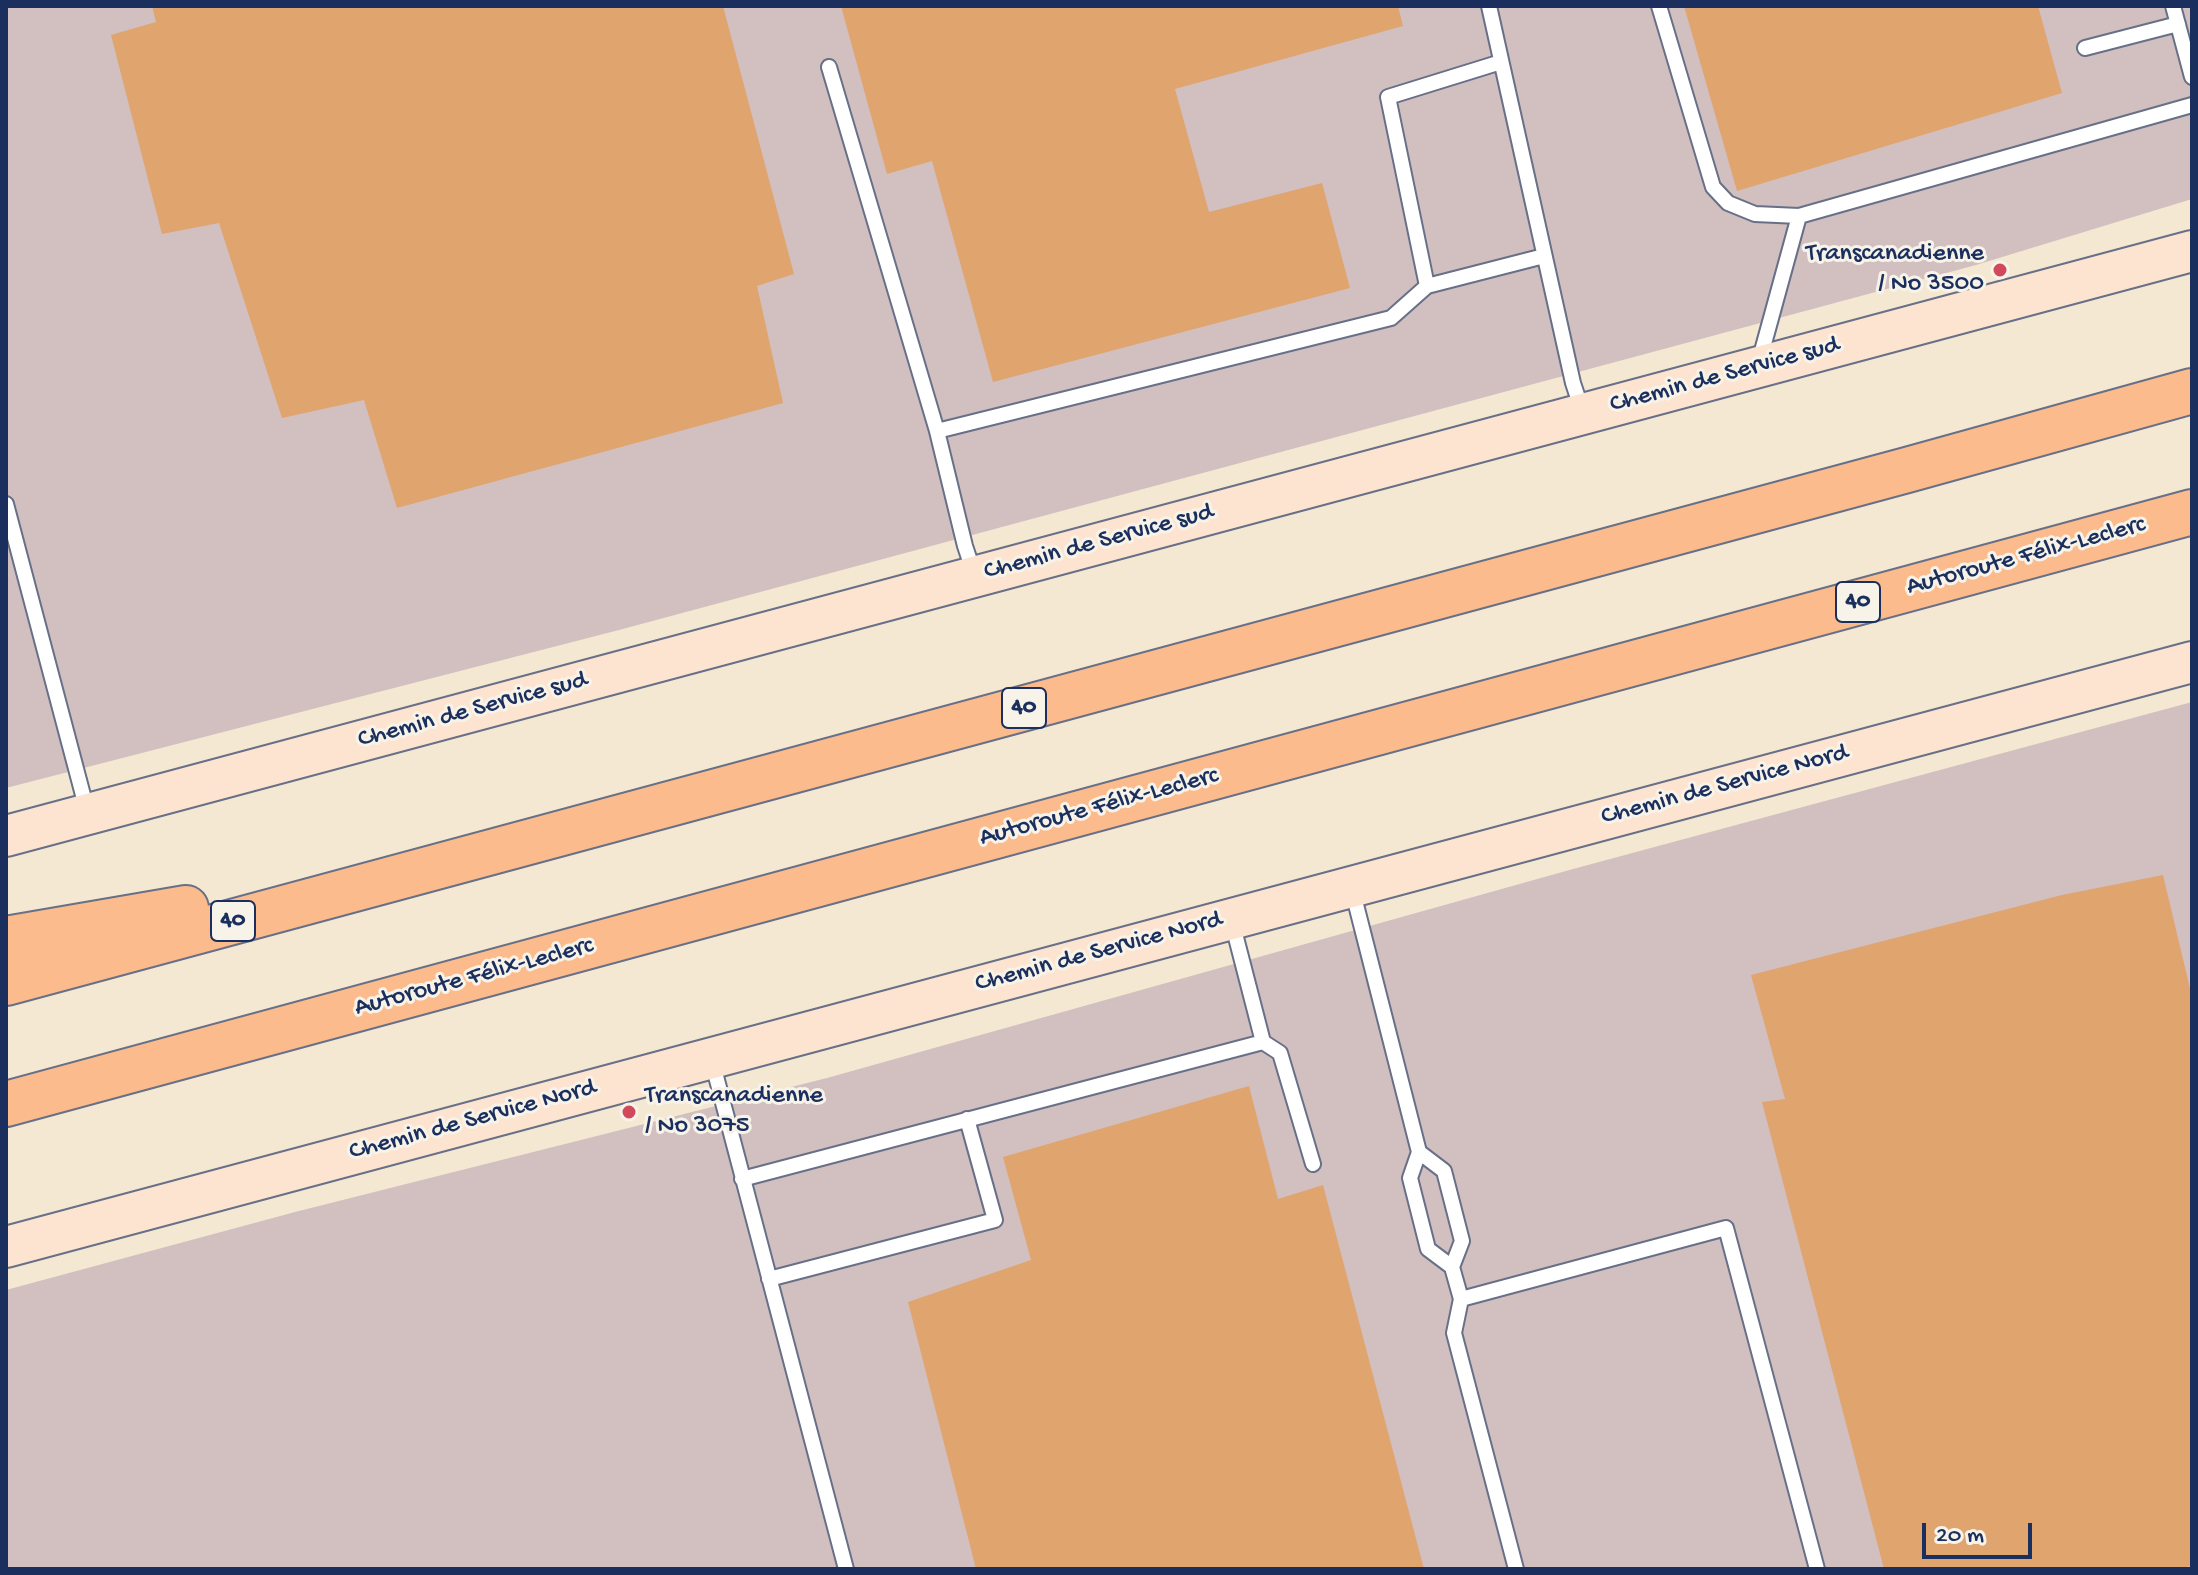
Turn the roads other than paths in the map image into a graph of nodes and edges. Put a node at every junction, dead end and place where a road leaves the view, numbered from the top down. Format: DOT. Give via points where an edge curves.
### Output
graph roads {
  1 [pos="1489,6"];
  2 [pos="1659,6"];
  3 [pos="2173,6"];
  4 [pos="2178,24"];
  5 [pos="2085,48"];
  6 [pos="1501,62"];
  7 [pos="829,67"];
  8 [pos="2192,77"];
  9 [pos="2192,105"];
  10 [pos="1799,216"];
  11 [pos="2192,251"];
  12 [pos="1544,256"];
  13 [pos="1427,286"];
  14 [pos="1757,368"];
  15 [pos="2192,391"];
  16 [pos="1584,414"];
  17 [pos="937,431"];
  18 [pos="6,504"];
  19 [pos="2192,512"];
  20 [pos="975,576"];
  21 [pos="2192,662"];
  22 [pos="88,814"];
  23 [pos="6,836"];
  24 [pos="460,860"];
  25 [pos="1351,886"];
  26 [pos="1231,918"];
  27 [pos="6,939"];
  28 [pos="6,983"];
  29 [pos="1263,1042"];
  30 [pos="711,1057"];
  31 [pos="17,1102"];
  32 [pos="967,1119"];
  33 [pos="1419,1152"];
  34 [pos="1313,1164"];
  35 [pos="742,1179"];
  36 [pos="6,1247"];
  37 [pos="1452,1267"];
  38 [pos="769,1279"];
  39 [pos="1461,1299"];
  40 [pos="846,1569"];
  41 [pos="1516,1569"];
  42 [pos="1817,1569"];
  1 -- 6 [label="lane"];
  2 -- 10 [label="lane" via="1713,187 1728,203 1755,214"];
  3 -- 4 [label="lane"];
  4 -- 5 [label="lane"];
  4 -- 8 [label="lane"];
  6 -- 12 [label="lane"];
  6 -- 13 [label="lane" via="1388,97"];
  7 -- 17 [label="lane"];
  9 -- 10 [label="lane"];
  10 -- 14 [label="lane"];
  11 -- 14 [label="main road, Chemin de Service sud"];
  12 -- 13 [label="lane"];
  12 -- 16 [label="lane"];
  13 -- 17 [label="lane" via="1391,318"];
  14 -- 16 [label="main road, Chemin de Service sud"];
  15 -- 24 [label="highway, 40"];
  16 -- 20 [label="main road, Chemin de Service sud"];
  17 -- 20 [label="lane"];
  18 -- 22 [label="lane"];
  19 -- 31 [label="highway, Autoroute Félix-Leclerc / 40"];
  20 -- 22 [label="main road, Chemin de Service sud"];
  21 -- 25 [label="main road, Chemin de Service Nord"];
  22 -- 23 [label="main road, Chemin de Service sud"];
  24 -- 27 [label="highway"];
  24 -- 28 [label="highway, 40"];
  25 -- 26 [label="main road, Chemin de Service Nord"];
  25 -- 33 [label="lane"];
  26 -- 29 [label="lane"];
  26 -- 30 [label="main road, Chemin de Service Nord"];
  29 -- 32 [label="lane"];
  29 -- 34 [label="lane" via="1280,1053"];
  30 -- 35 [label="lane"];
  30 -- 36 [label="main road, Chemin de Service Nord"];
  32 -- 35 [label="lane"];
  32 -- 38 [label="lane" via="995,1220"];
  33 -- 37 [label="lane" via="1410,1178 1428,1249"];
  33 -- 37 [label="lane" via="1444,1171 1462,1241"];
  35 -- 38 [label="lane"];
  37 -- 39 [label="lane"];
  38 -- 40 [label="lane"];
  39 -- 41 [label="lane" via="1454,1333"];
  39 -- 42 [label="lane" via="1726,1228"];
}
